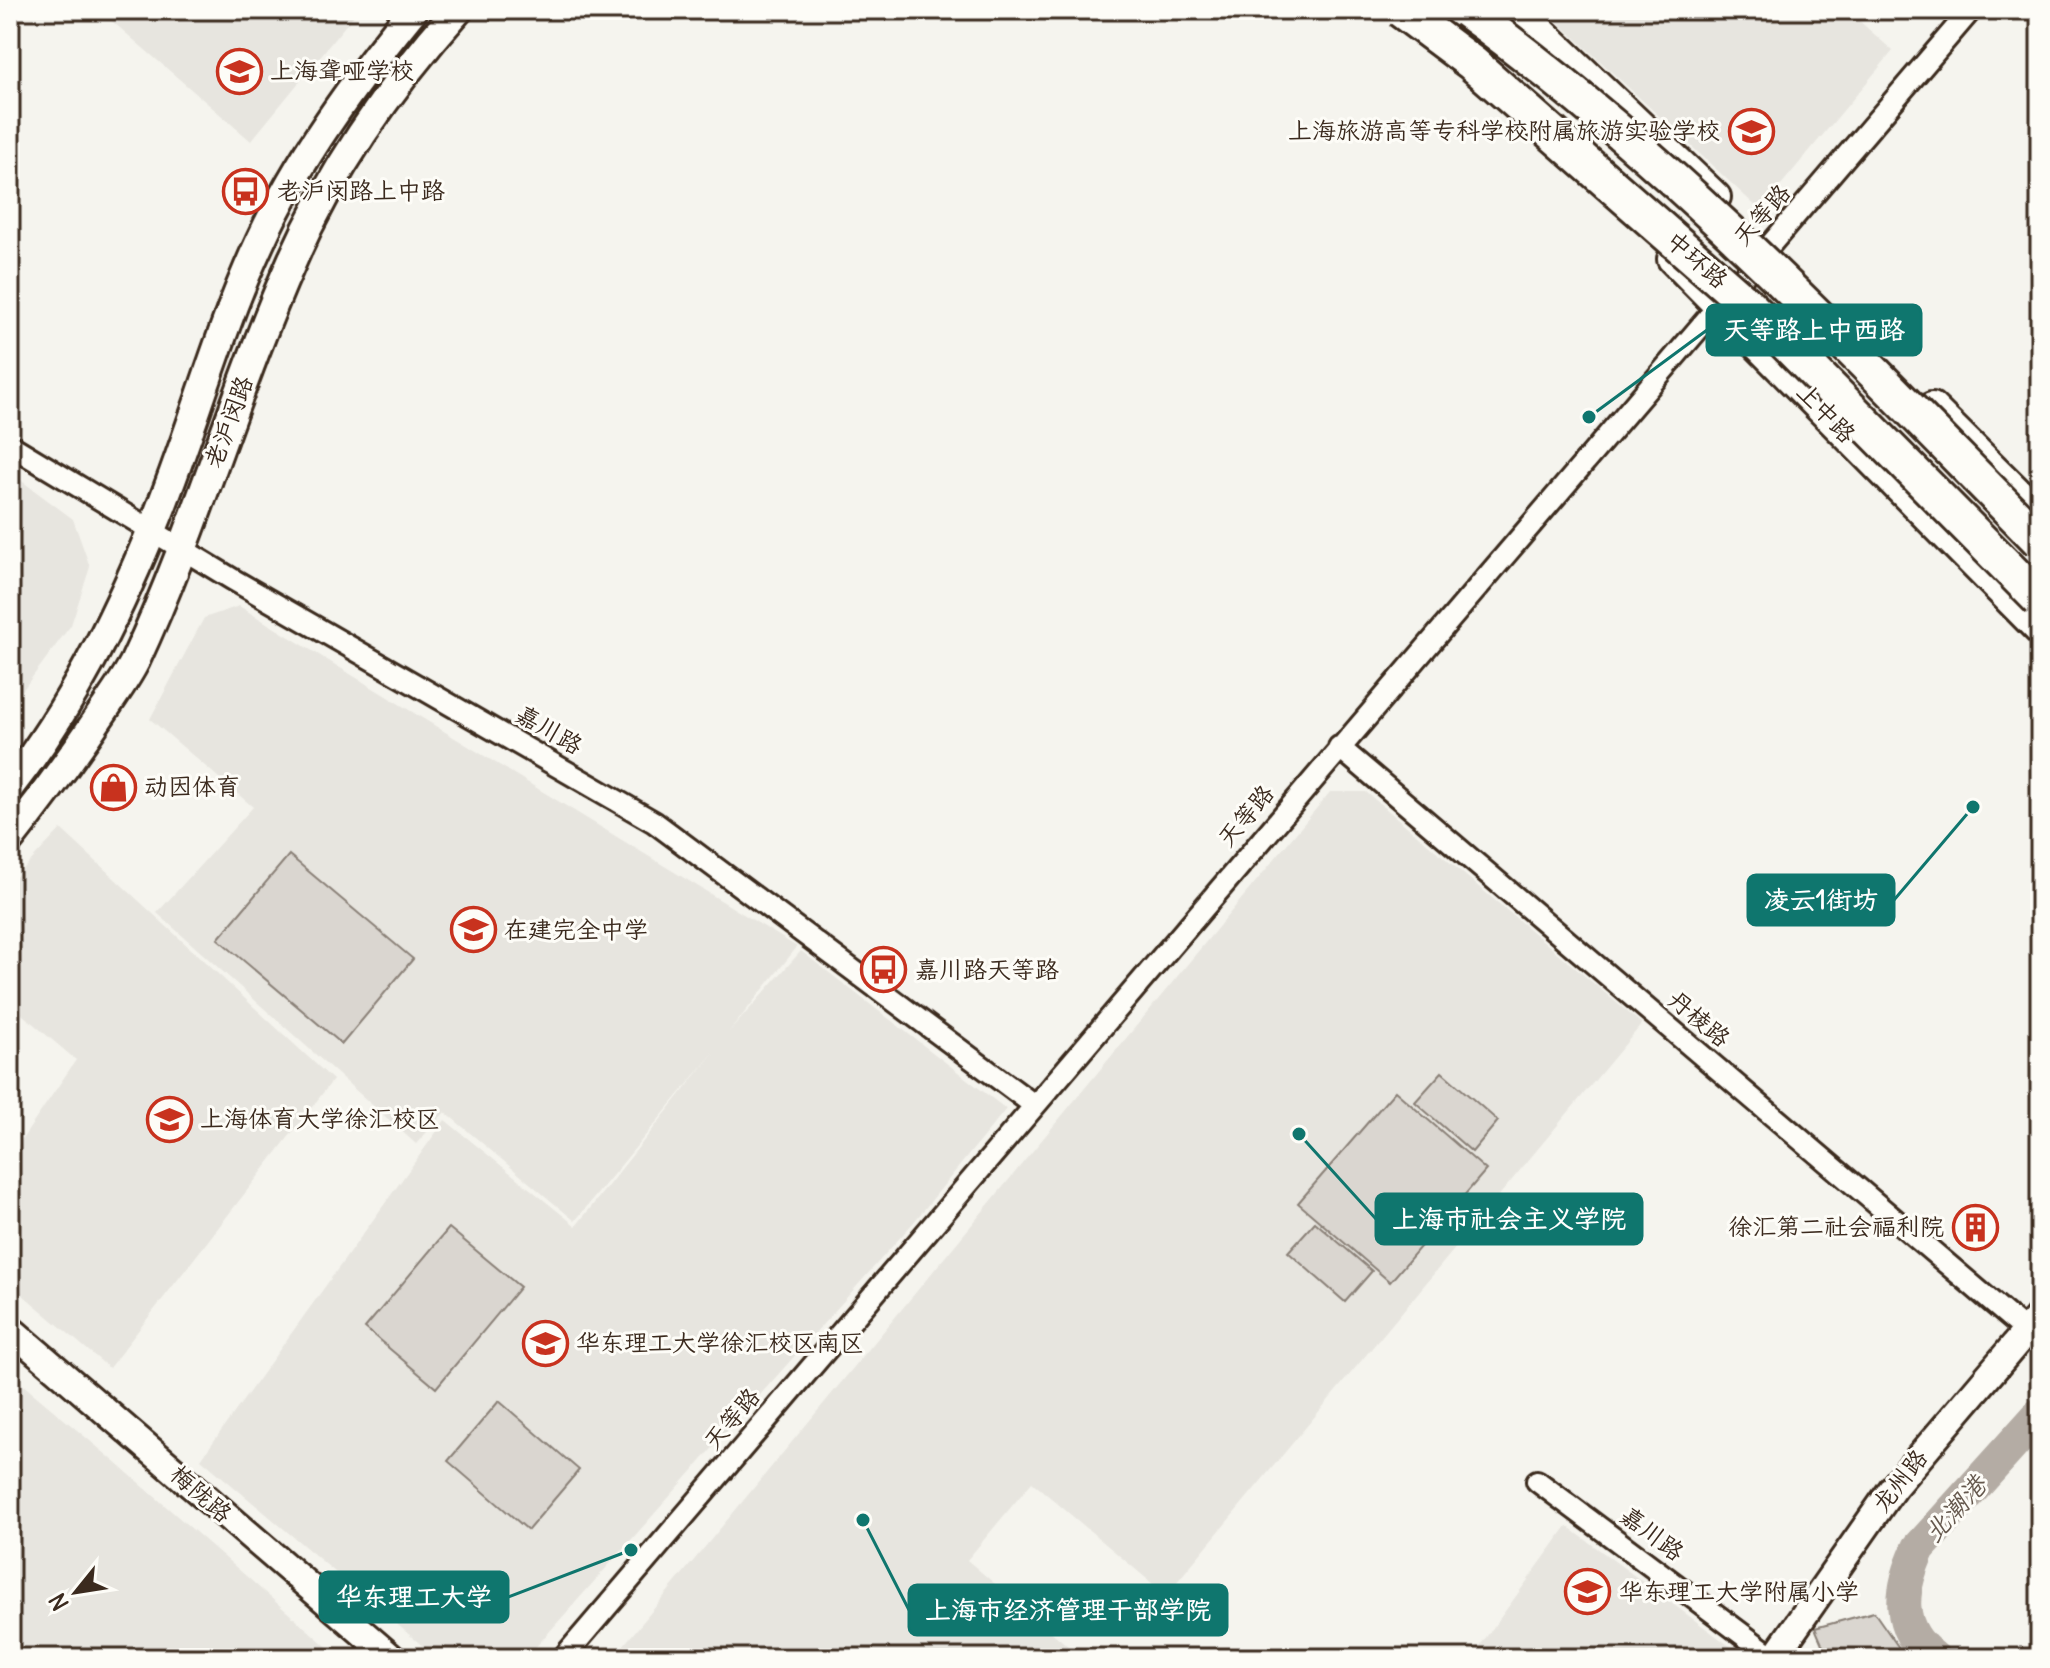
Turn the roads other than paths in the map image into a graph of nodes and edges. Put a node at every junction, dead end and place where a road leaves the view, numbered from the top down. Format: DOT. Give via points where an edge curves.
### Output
graph roads {
  1 [pos="413,10"];
  2 [pos="458,10"];
  3 [pos="1390,10"];
  4 [pos="1401,10"];
  5 [pos="1466,10"];
  6 [pos="1519,10"];
  7 [pos="1971,10"];
  8 [pos="1769,247"];
  9 [pos="1718,303"];
  10 [pos="10,445"];
  11 [pos="2040,514"];
  12 [pos="152,531"];
  13 [pos="2040,541"];
  14 [pos="183,549"];
  15 [pos="2040,600"];
  16 [pos="2040,631"];
  17 [pos="1339,747"];
  18 [pos="10,786"];
  19 [pos="10,839"];
  20 [pos="1034,1105"];
  21 [pos="2033,1323"];
  22 [pos="10,1329"];
  23 [pos="1537,1481"];
  24 [pos="392,1658"];
  25 [pos="563,1658"];
  26 [pos="1774,1658"];
  1 -- 12 [label="main road, 老沪闵路" via="354,84 259,243"];
  2 -- 14 [label="main road, 老沪闵路" via="383,105 333,180 258,342"];
  3 -- 9 [label="main road, 上中路" via="1469,70"];
  4 -- 15 [label="highway, 中环路, bridge" via="1472,63 1748,305"];
  5 -- 13 [label="highway, 中环路, bridge" via="1624,137 1786,284"];
  6 -- 8 [label="main road"];
  7 -- 8 [label="street, 天等路"];
  8 -- 9 [label="street, 天等路"];
  8 -- 11 [label="main road"];
  9 -- 16 [label="main road, 上中路"];
  9 -- 17 [label="street, 天等路"];
  10 -- 12 [label="street, 嘉川路"];
  12 -- 14 [label="street, 嘉川路"];
  12 -- 18 [label="main road, 老沪闵路" via="100,644 42,745"];
  14 -- 19 [label="main road, 老沪闵路" via="134,664"];
  14 -- 20 [label="street, 嘉川路" via="654,822"];
  17 -- 20 [label="street, 天等路"];
  17 -- 21 [label="street, 丹棱路"];
  20 -- 25 [label="street, 天等路"];
  21 -- 26 [label="street, 龙州路" via="1893,1488"];
  22 -- 24 [label="street, 梅陇路"];
  23 -- 26 [label="street, 嘉川路"];
}
